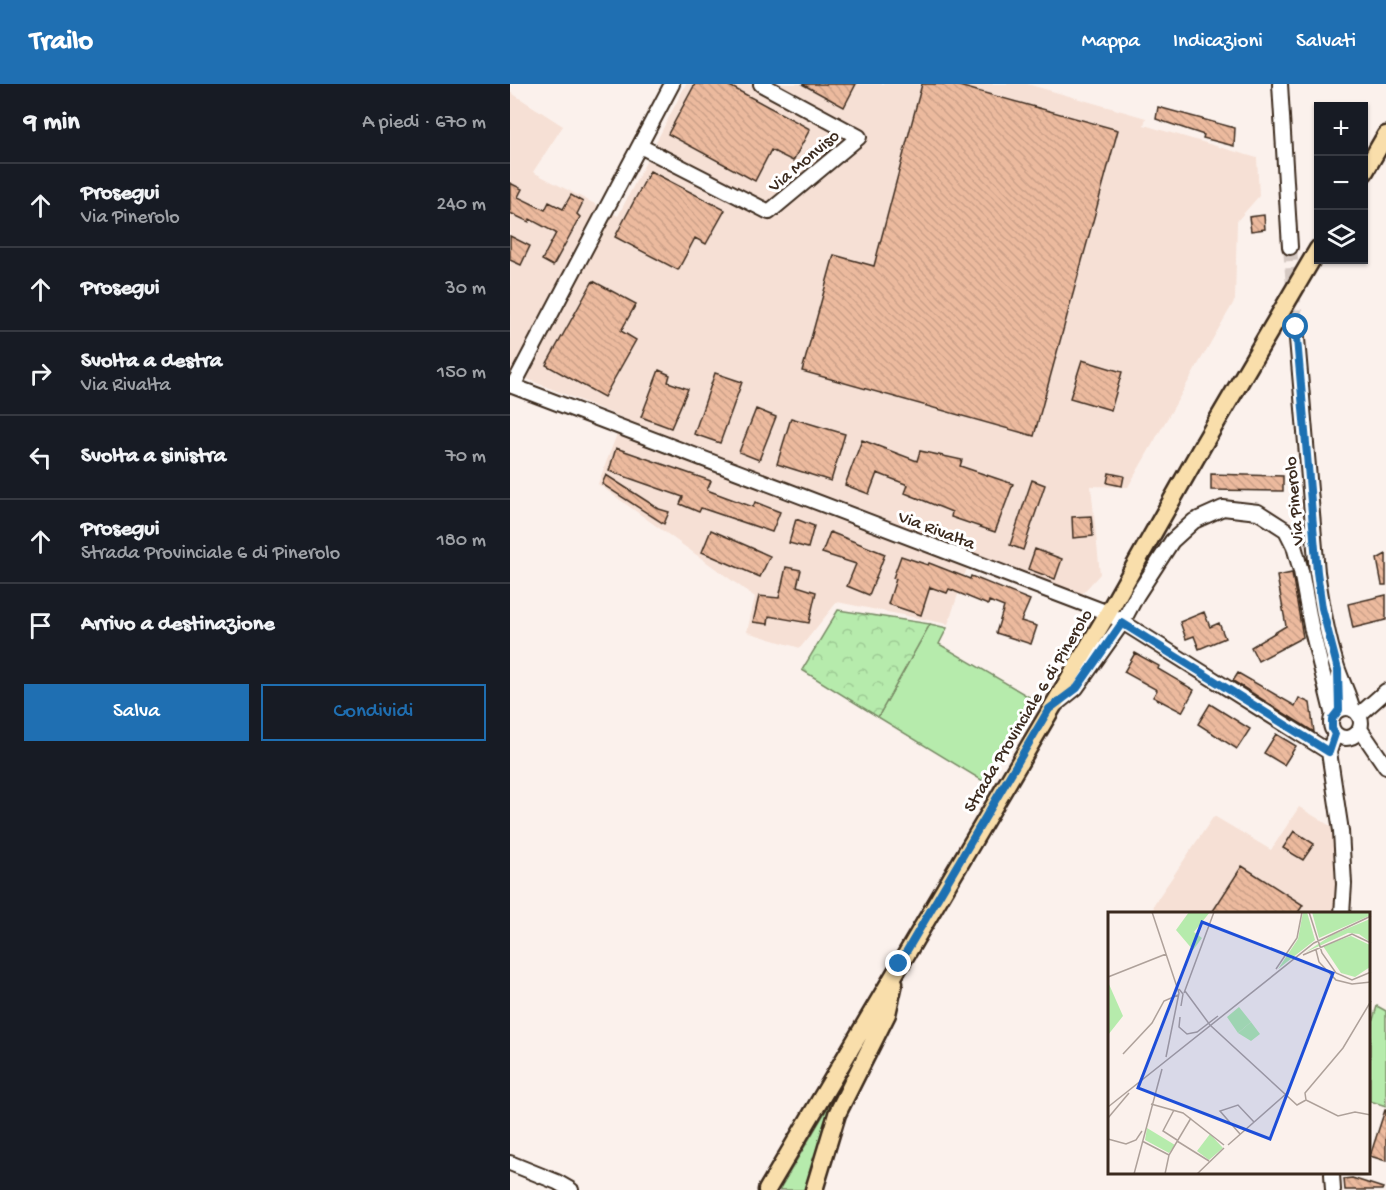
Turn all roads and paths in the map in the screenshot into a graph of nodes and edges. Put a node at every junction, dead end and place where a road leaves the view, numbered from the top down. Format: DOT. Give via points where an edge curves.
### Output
graph roads {
  1 [pos="672,84"];
  2 [pos="761,84"];
  3 [pos="1280,84"];
  4 [pos="1386,135"];
  5 [pos="640,146"];
  6 [pos="1368,166"];
  7 [pos="1290,247"];
  8 [pos="1314,256"];
  9 [pos="1296,327"];
  10 [pos="511,385"];
  11 [pos="1137,595"];
  12 [pos="1108,613"];
  13 [pos="1122,623"];
  14 [pos="1386,692"];
  15 [pos="1049,709"];
  16 [pos="1347,724"];
  17 [pos="1330,758"];
  18 [pos="1382,762"];
  19 [pos="1342,912"];
  20 [pos="899,964"];
  21 [pos="510,1163"];
  22 [pos="1332,1175"];
  23 [pos="571,1190"];
  24 [pos="767,1190"];
  25 [pos="814,1190"];
  26 [pos="1333,1190"];
  1 -- 5 [label="street"];
  2 -- 5 [label="street, Via Monviso" via="859,137 769,212"];
  3 -- 7 [label="street"];
  4 -- 6 [label="main road"];
  5 -- 10 [label="street"];
  8 -- 12 [label="main road, Strada Provinciale 6 di Pinerolo"];
  9 -- 16 [label="street, Via Pinerolo" via="1317,572 1322,608 1347,689"];
  10 -- 12 [label="street, Via Rivalta"];
  11 -- 12 [label="street"];
  11 -- 13 [label="street"];
  11 -- 16 [label="street" via="1172,541 1194,520 1223,508 1258,512 1286,530 1294,546 1324,683"];
  12 -- 13 [label="street, Via Rivalta"];
  12 -- 15 [label="main road, Strada Provinciale 6 di Pinerolo"];
  13 -- 15 [label="street" via="1077,688"];
  13 -- 17 [label="street, Via Rivalta"];
  14 -- 16 [label="street"];
  15 -- 20 [label="main road, Strada Provinciale 6 di Pinerolo"];
  16 -- 17 [label="street"];
  16 -- 18 [label="street" via="1363,749"];
  17 -- 19 [label="street" via="1341,831"];
  20 -- 24 [label="main road, Strada Provinciale 6 di Pinerolo"];
  20 -- 25 [label="main road" via="887,1014 837,1114"];
  21 -- 23 [label="street"];
  22 -- 26 [label="street"];
}
